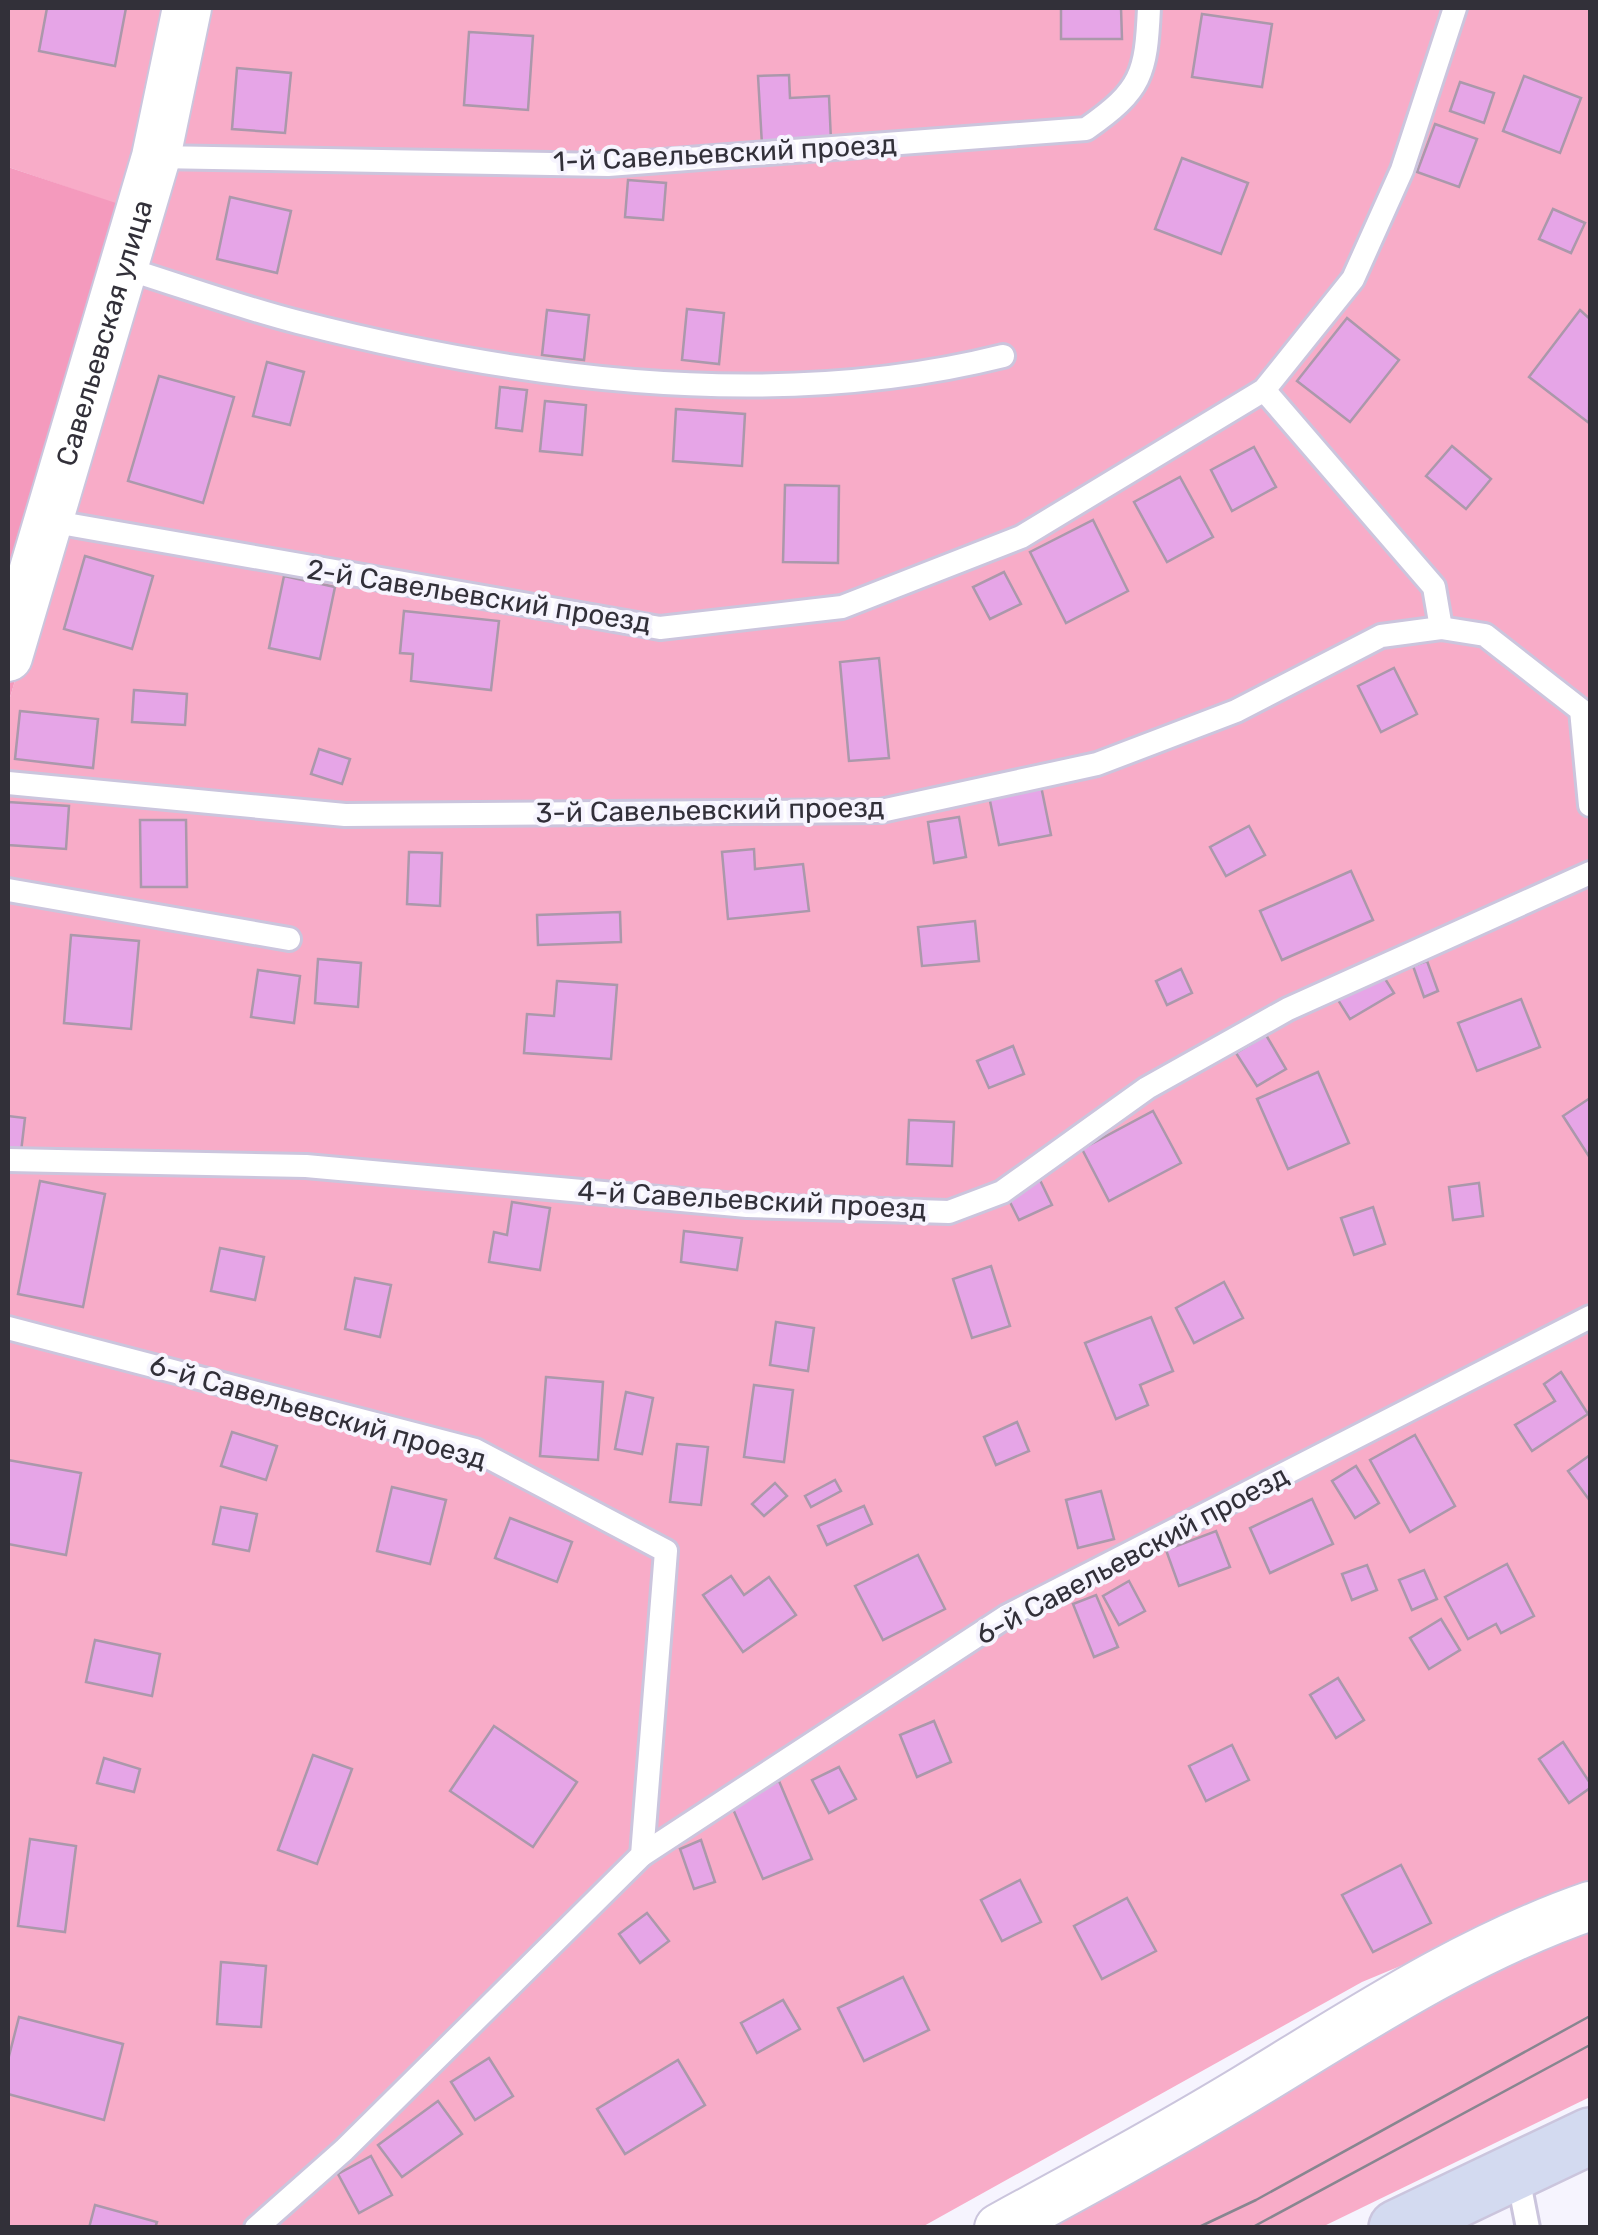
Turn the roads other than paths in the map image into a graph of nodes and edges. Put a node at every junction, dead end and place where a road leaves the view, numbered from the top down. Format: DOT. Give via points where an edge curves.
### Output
graph roads {
  1 [pos="187,8"];
  2 [pos="1149,8"];
  3 [pos="1455,8"];
  4 [pos="156,157"];
  5 [pos="124,268"];
  6 [pos="1004,356"];
  7 [pos="1264,390"];
  8 [pos="50,521"];
  9 [pos="1441,628"];
  10 [pos="8,656"];
  11 [pos="1586,705"];
  12 [pos="8,783"];
  13 [pos="1590,805"];
  14 [pos="1590,873"];
  15 [pos="8,890"];
  16 [pos="289,939"];
  17 [pos="8,1160"];
  18 [pos="1590,1318"];
  19 [pos="8,1328"];
  20 [pos="642,1855"];
  21 [pos="1590,1906"];
  22 [pos="1590,2136"];
  23 [pos="1517,2171"];
  24 [pos="256,2228"];
  25 [pos="999,2228"];
  26 [pos="1397,2228"];
  27 [pos="1528,2228"];
  1 -- 4 [label="street, Савельевская улица"];
  2 -- 4 [label="lane, 1-й Савельевский проезд" via="1146,62 1123,103 1086,129 608,165"];
  3 -- 7 [label="lane, 2-й Савельевский проезд" via="1402,170 1353,279"];
  4 -- 5 [label="street, Савельевская улица"];
  5 -- 6 [label="lane" via="298,322 509,365 654,384 811,385 946,370"];
  5 -- 8 [label="street, Савельевская улица"];
  7 -- 8 [label="lane, 2-й Савельевский проезд" via="1021,537 842,607 660,628"];
  7 -- 9 [label="lane" via="1434,588"];
  8 -- 10 [label="street, Савельевская улица"];
  9 -- 11 [label="lane" via="1485,635"];
  9 -- 12 [label="lane, 3-й Савельевский проезд" via="1381,636 1236,711 1097,764 881,811 345,815"];
  11 -- 13 [label="lane"];
  14 -- 17 [label="lane, 4-й Савельевский проезд" via="1288,1009 1146,1088 1002,1192 949,1212 747,1206 306,1166"];
  15 -- 16 [label="lane"];
  18 -- 20 [label="lane, 6-й Савельевский проезд" via="1007,1616"];
  19 -- 20 [label="lane, 6-й Савельевский проезд" via="475,1450 666,1551"];
  20 -- 24 [label="lane, 6-й Савельевский проезд" via="344,2150"];
  21 -- 25 [label="street" via="1517,1931 1443,1971 1164,2139"];
  22 -- 23 [label="main road"];
  23 -- 26 [label="main road"];
  23 -- 27 [label="lane"];
}
